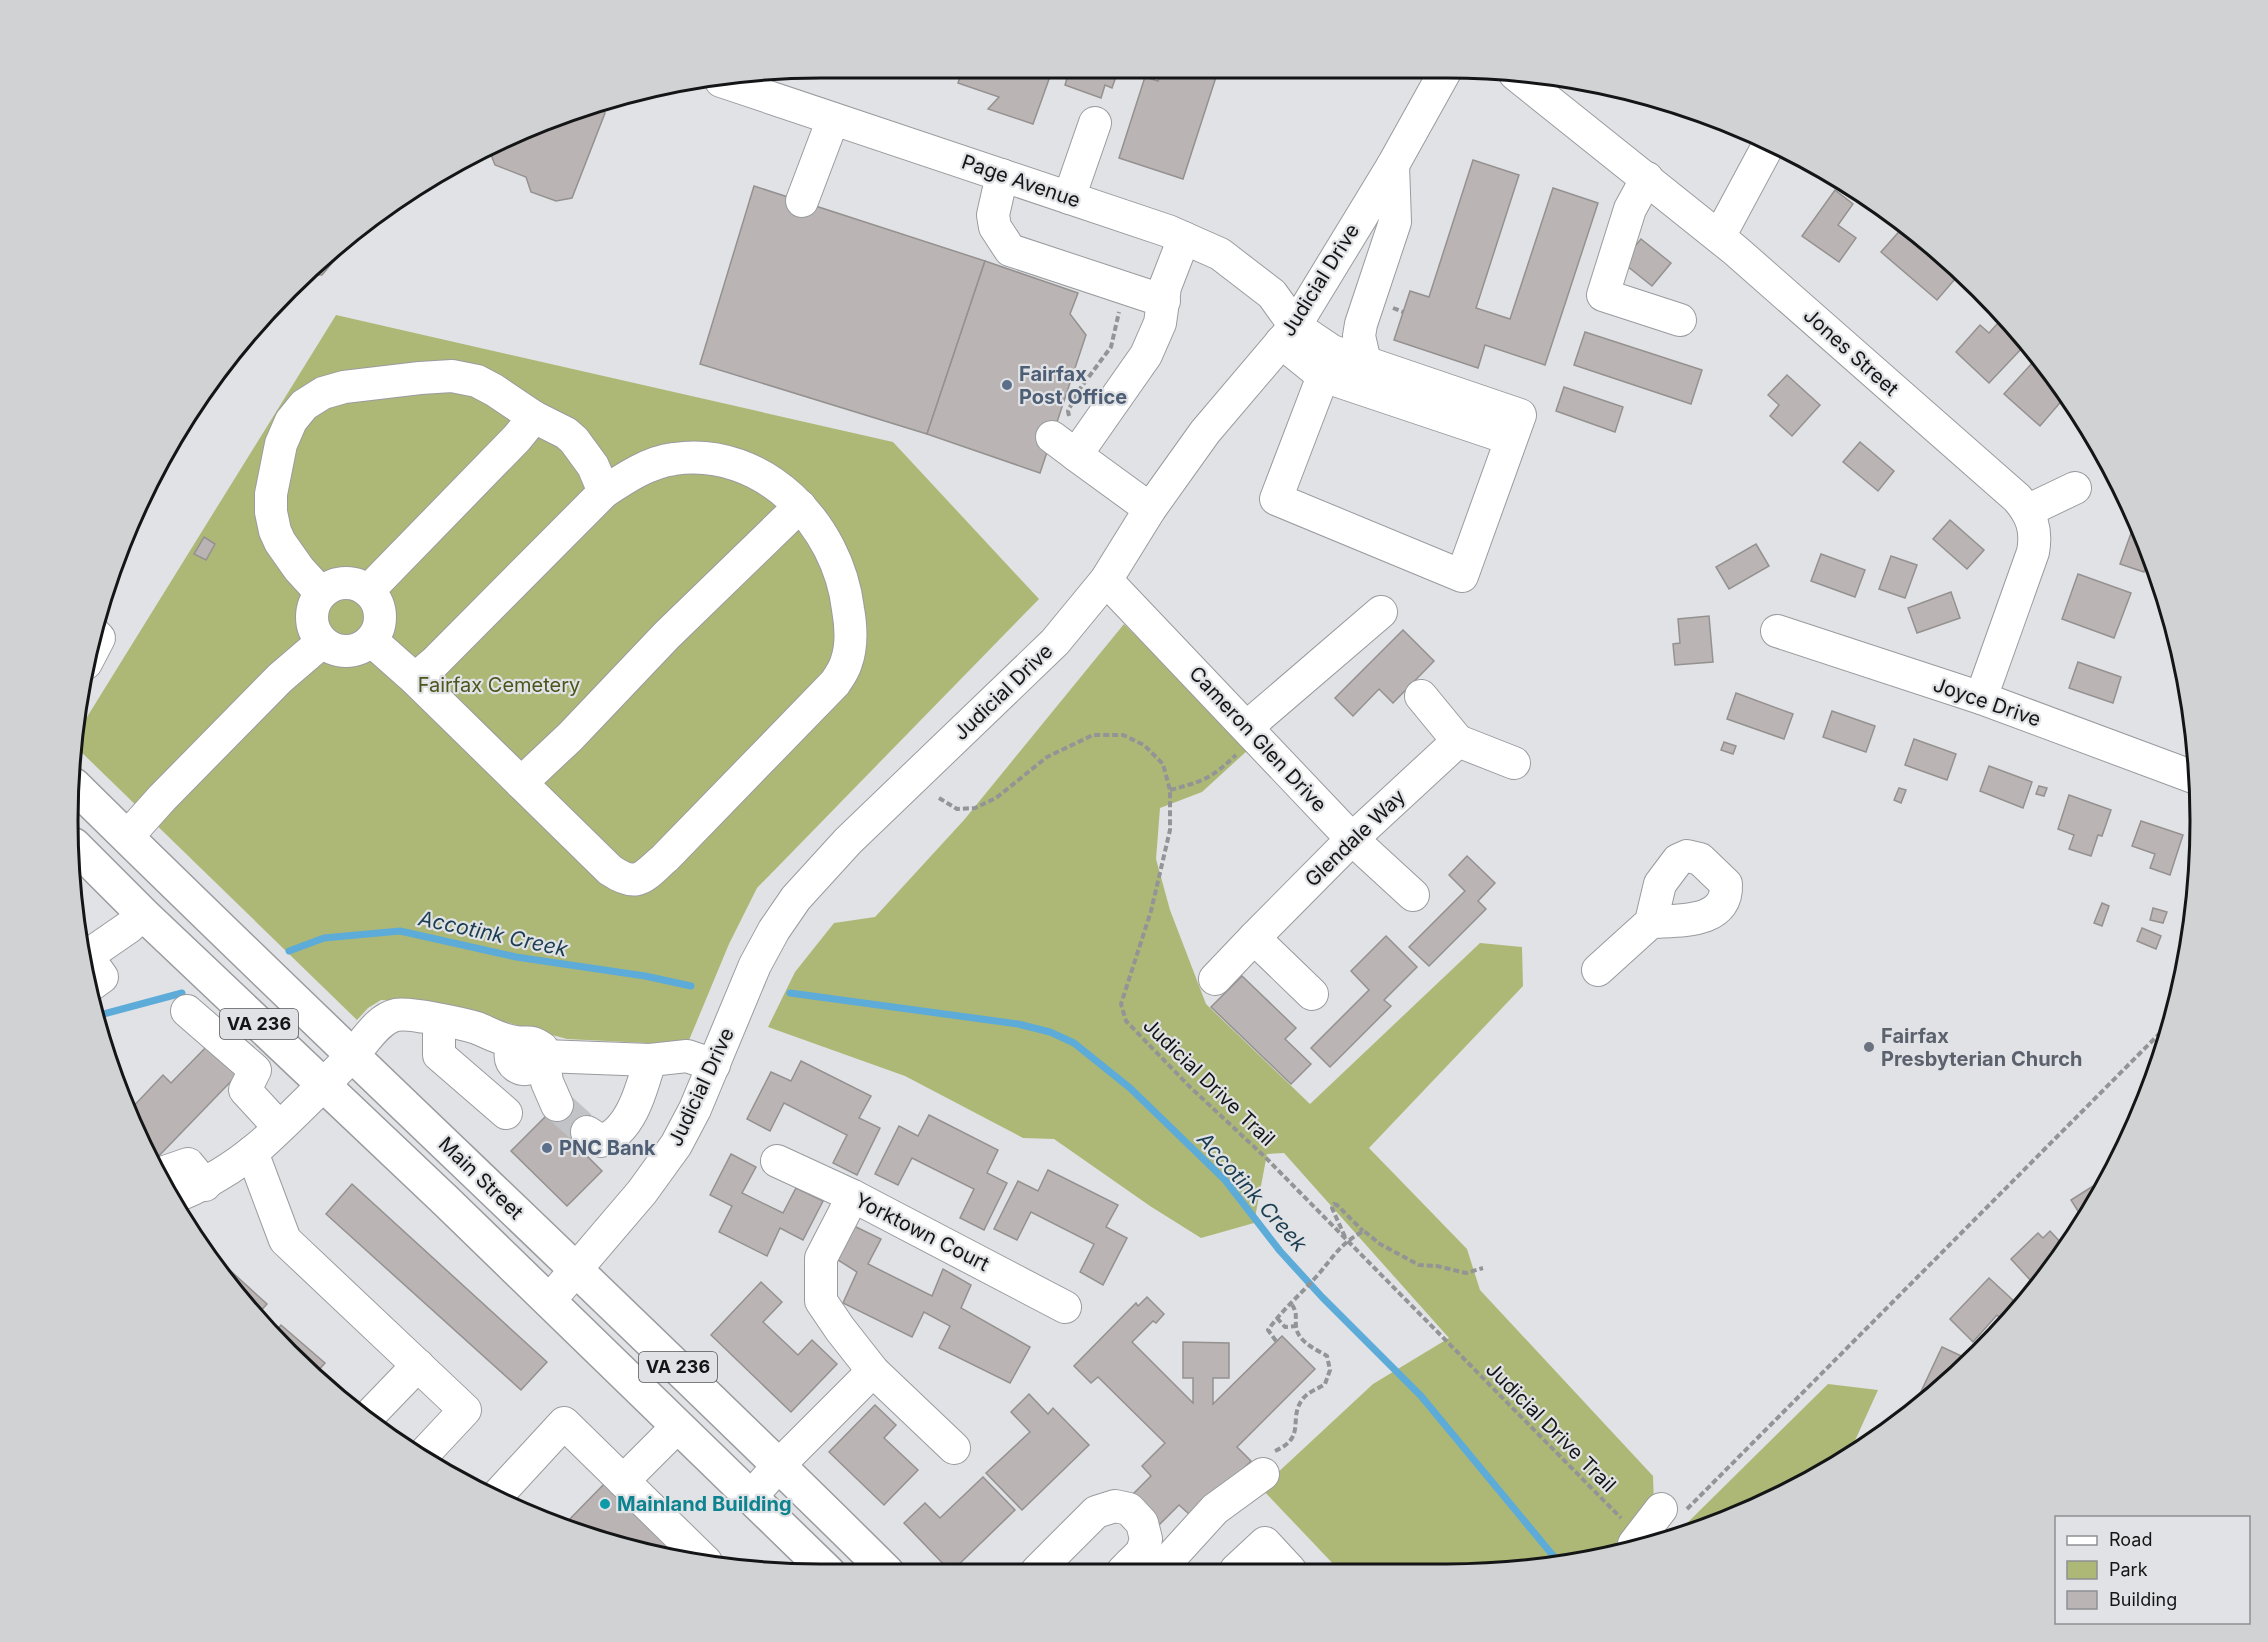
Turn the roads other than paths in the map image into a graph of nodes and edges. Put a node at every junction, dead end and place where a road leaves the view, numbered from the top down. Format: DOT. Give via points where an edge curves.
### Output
graph roads {
  1 [pos="1441,78"];
  2 [pos="1526,82"];
  3 [pos="729,84"];
  4 [pos="833,118"];
  5 [pos="1095,123"];
  6 [pos="1766,150"];
  7 [pos="1393,165"];
  8 [pos="1002,175"];
  9 [pos="1647,178"];
  10 [pos="1069,198"];
  11 [pos="802,201"];
  12 [pos="1719,237"];
  13 [pos="1184,238"];
  14 [pos="1165,292"];
  15 [pos="1680,320"];
  16 [pos="1288,334"];
  17 [pos="1365,362"];
  18 [pos="1323,376"];
  19 [pos="534,417"];
  20 [pos="1511,439"];
  21 [pos="2075,488"];
  22 [pos="604,492"];
  23 [pos="800,506"];
  24 [pos="1150,509"];
  25 [pos="2029,510"];
  26 [pos="1107,579"];
  27 [pos="368,591"];
  28 [pos="321,593"];
  29 [pos="1381,612"];
  30 [pos="1777,631"];
  31 [pos="371,640"];
  32 [pos="322,642"];
  33 [pos="415,679"];
  34 [pos="1421,696"];
  35 [pos="1981,698"];
  36 [pos="1251,731"];
  37 [pos="1458,741"];
  38 [pos="1514,763"];
  39 [pos="2188,775"];
  40 [pos="521,783"];
  41 [pos="79,790"];
  42 [pos="127,837"];
  43 [pos="1352,839"];
  44 [pos="79,850"];
  45 [pos="1413,895"];
  46 [pos="143,914"];
  47 [pos="1652,922"];
  48 [pos="1254,938"];
  49 [pos="90,954"];
  50 [pos="91,962"];
  51 [pos="1598,970"];
  52 [pos="1215,979"];
  53 [pos="96,982"];
  54 [pos="1312,994"];
  55 [pos="187,1011"];
  56 [pos="439,1020"];
  57 [pos="531,1049"];
  58 [pos="352,1056"];
  59 [pos="650,1060"];
  60 [pos="709,1076"];
  61 [pos="323,1085"];
  62 [pos="557,1106"];
  63 [pos="506,1113"];
  64 [pos="279,1127"];
  65 [pos="587,1132"];
  66 [pos="252,1152"];
  67 [pos="777,1161"];
  68 [pos="167,1171"];
  69 [pos="205,1185"];
  70 [pos="180,1195"];
  71 [pos="853,1196"];
  72 [pos="577,1269"];
  73 [pos="549,1301"];
  74 [pos="1065,1307"];
  75 [pos="418,1365"];
  76 [pos="873,1371"];
  77 [pos="372,1412"];
  78 [pos="678,1427"];
  79 [pos="954,1448"];
  80 [pos="428,1451"];
  81 [pos="1267,1463"];
  82 [pos="780,1465"];
  83 [pos="623,1481"];
  84 [pos="501,1491"];
  85 [pos="752,1497"];
  86 [pos="1661,1509"];
  87 [pos="1638,1539"];
  88 [pos="697,1554"];
  89 [pos="820,1564"];
  90 [pos="879,1564"];
  91 [pos="1044,1564"];
  92 [pos="1130,1564"];
  93 [pos="1165,1564"];
  94 [pos="1242,1564"];
  95 [pos="1284,1564"];
  1 -- 7 [label="street, Judicial Drive"];
  2 -- 9 [label="street, Jones Street"];
  3 -- 4 [label="street, Page Avenue"];
  4 -- 8 [label="street, Page Avenue"];
  4 -- 11 [label="street"];
  5 -- 10 [label="street"];
  6 -- 12 [label="street"];
  7 -- 16 [label="street, Judicial Drive"];
  7 -- 17 [label="street" via="1395,222 1360,330"];
  8 -- 10 [label="street, Page Avenue"];
  8 -- 14 [label="street" via="993,208 994,223"];
  9 -- 12 [label="street, Jones Street"];
  9 -- 15 [label="street" via="1630,209 1603,295"];
  10 -- 13 [label="street, Page Avenue"];
  12 -- 25 [label="street, Jones Street"];
  13 -- 14 [label="street"];
  13 -- 16 [label="street, Page Avenue" via="1220,254 1272,294"];
  14 -- 24 [label="street" via="1160,323 1146,355 1068,438"];
  16 -- 17 [label="street"];
  16 -- 18 [label="street"];
  16 -- 24 [label="street, Judicial Drive" via="1205,432"];
  17 -- 20 [label="street" via="1520,415"];
  18 -- 20 [label="street"];
  18 -- 20 [label="street" via="1276,499 1462,576"];
  19 -- 22 [label="street" via="574,440 593,466"];
  19 -- 27 [label="street"];
  19 -- 28 [label="street" via="477,381 452,376 344,387 323,393 304,405 291,421 281,444 271,512 280,543"];
  21 -- 25 [label="street"];
  22 -- 23 [label="street" via="656,463 688,458 717,460 762,475"];
  22 -- 33 [label="street"];
  23 -- 40 [label="street"];
  23 -- 40 [label="street" via="829,544 842,576 850,622 846,664 835,683 665,858 641,879 620,878"];
  24 -- 26 [label="street, Judicial Drive"];
  25 -- 35 [label="street" via="2035,540 2033,552"];
  26 -- 36 [label="street, Cameron Glen Drive"];
  26 -- 60 [label="street, Judicial Drive" via="1055,642 848,841 796,898 755,965"];
  27 -- 28 [label="street" via="340,583"];
  27 -- 31 [label="street" via="375,600 380,620"];
  28 -- 32 [label="street" via="312,611 312,622"];
  29 -- 36 [label="street"];
  30 -- 35 [label="street, Joyce Drive"];
  31 -- 32 [label="street" via="341,651"];
  31 -- 33 [label="street"];
  32 -- 42 [label="street" via="273,686"];
  33 -- 40 [label="street"];
  34 -- 37 [label="street"];
  35 -- 39 [label="street, Joyce Drive"];
  36 -- 43 [label="street, Cameron Glen Drive"];
  37 -- 38 [label="street"];
  37 -- 43 [label="street, Glendale Way"];
  41 -- 42 [label="main road, Main Street / VA 236"];
  42 -- 58 [label="main road, Main Street / VA 236"];
  43 -- 45 [label="street, Cameron Glen Drive"];
  43 -- 48 [label="street, Glendale Way"];
  44 -- 46 [label="main road, Main Street / VA 236"];
  46 -- 49 [label="street"];
  46 -- 61 [label="main road, Main Street / VA 236"];
  47 -- 51 [label="street"];
  48 -- 52 [label="street, Glendale Way"];
  48 -- 54 [label="street"];
  50 -- 53 [label="street" via="102,977"];
  55 -- 64 [label="street" via="255,1070 245,1090"];
  56 -- 57 [label="street" via="474,1027"];
  56 -- 58 [label="street" via="397,1015 384,1021"];
  56 -- 63 [label="street" via="439,1055"];
  57 -- 59 [label="street"];
  57 -- 62 [label="street"];
  58 -- 61 [label="street"];
  58 -- 72 [label="main road, Main Street / VA 236"];
  59 -- 60 [label="street" via="687,1056"];
  59 -- 65 [label="street" via="632,1110 613,1137 601,1141"];
  60 -- 72 [label="street, Judicial Drive" via="662,1166"];
  61 -- 64 [label="street"];
  61 -- 73 [label="main road, Main Street / VA 236"];
  64 -- 66 [label="street"];
  66 -- 69 [label="street"];
  66 -- 75 [label="street" via="285,1240"];
  67 -- 71 [label="street, Yorktown Court"];
  68 -- 69 [label="street" via="188,1164"];
  69 -- 70 [label="street"];
  71 -- 74 [label="street, Yorktown Court"];
  71 -- 76 [label="street" via="821,1258 821,1301"];
  72 -- 73 [label="street, Judicial Drive"];
  72 -- 82 [label="main road, Main Street / VA 236"];
  73 -- 78 [label="main road, Main Street / VA 236"];
  75 -- 77 [label="street"];
  75 -- 80 [label="street" via="465,1410"];
  76 -- 79 [label="street"];
  76 -- 82 [label="street"];
  78 -- 83 [label="street"];
  78 -- 85 [label="main road, Main Street / VA 236"];
  81 -- 93 [label="street" via="1215,1509"];
  82 -- 85 [label="street"];
  82 -- 90 [label="main road, Main Street / VA 236"];
  83 -- 84 [label="street" via="564,1424"];
  83 -- 88 [label="street"];
  85 -- 89 [label="main road, Main Street / VA 236"];
  86 -- 87 [label="street"];
  91 -- 92 [label="street" via="1096,1512 1115,1506 1129,1509 1142,1524 1146,1539 1142,1552"];
  94 -- 95 [label="street" via="1265,1543"];
}
